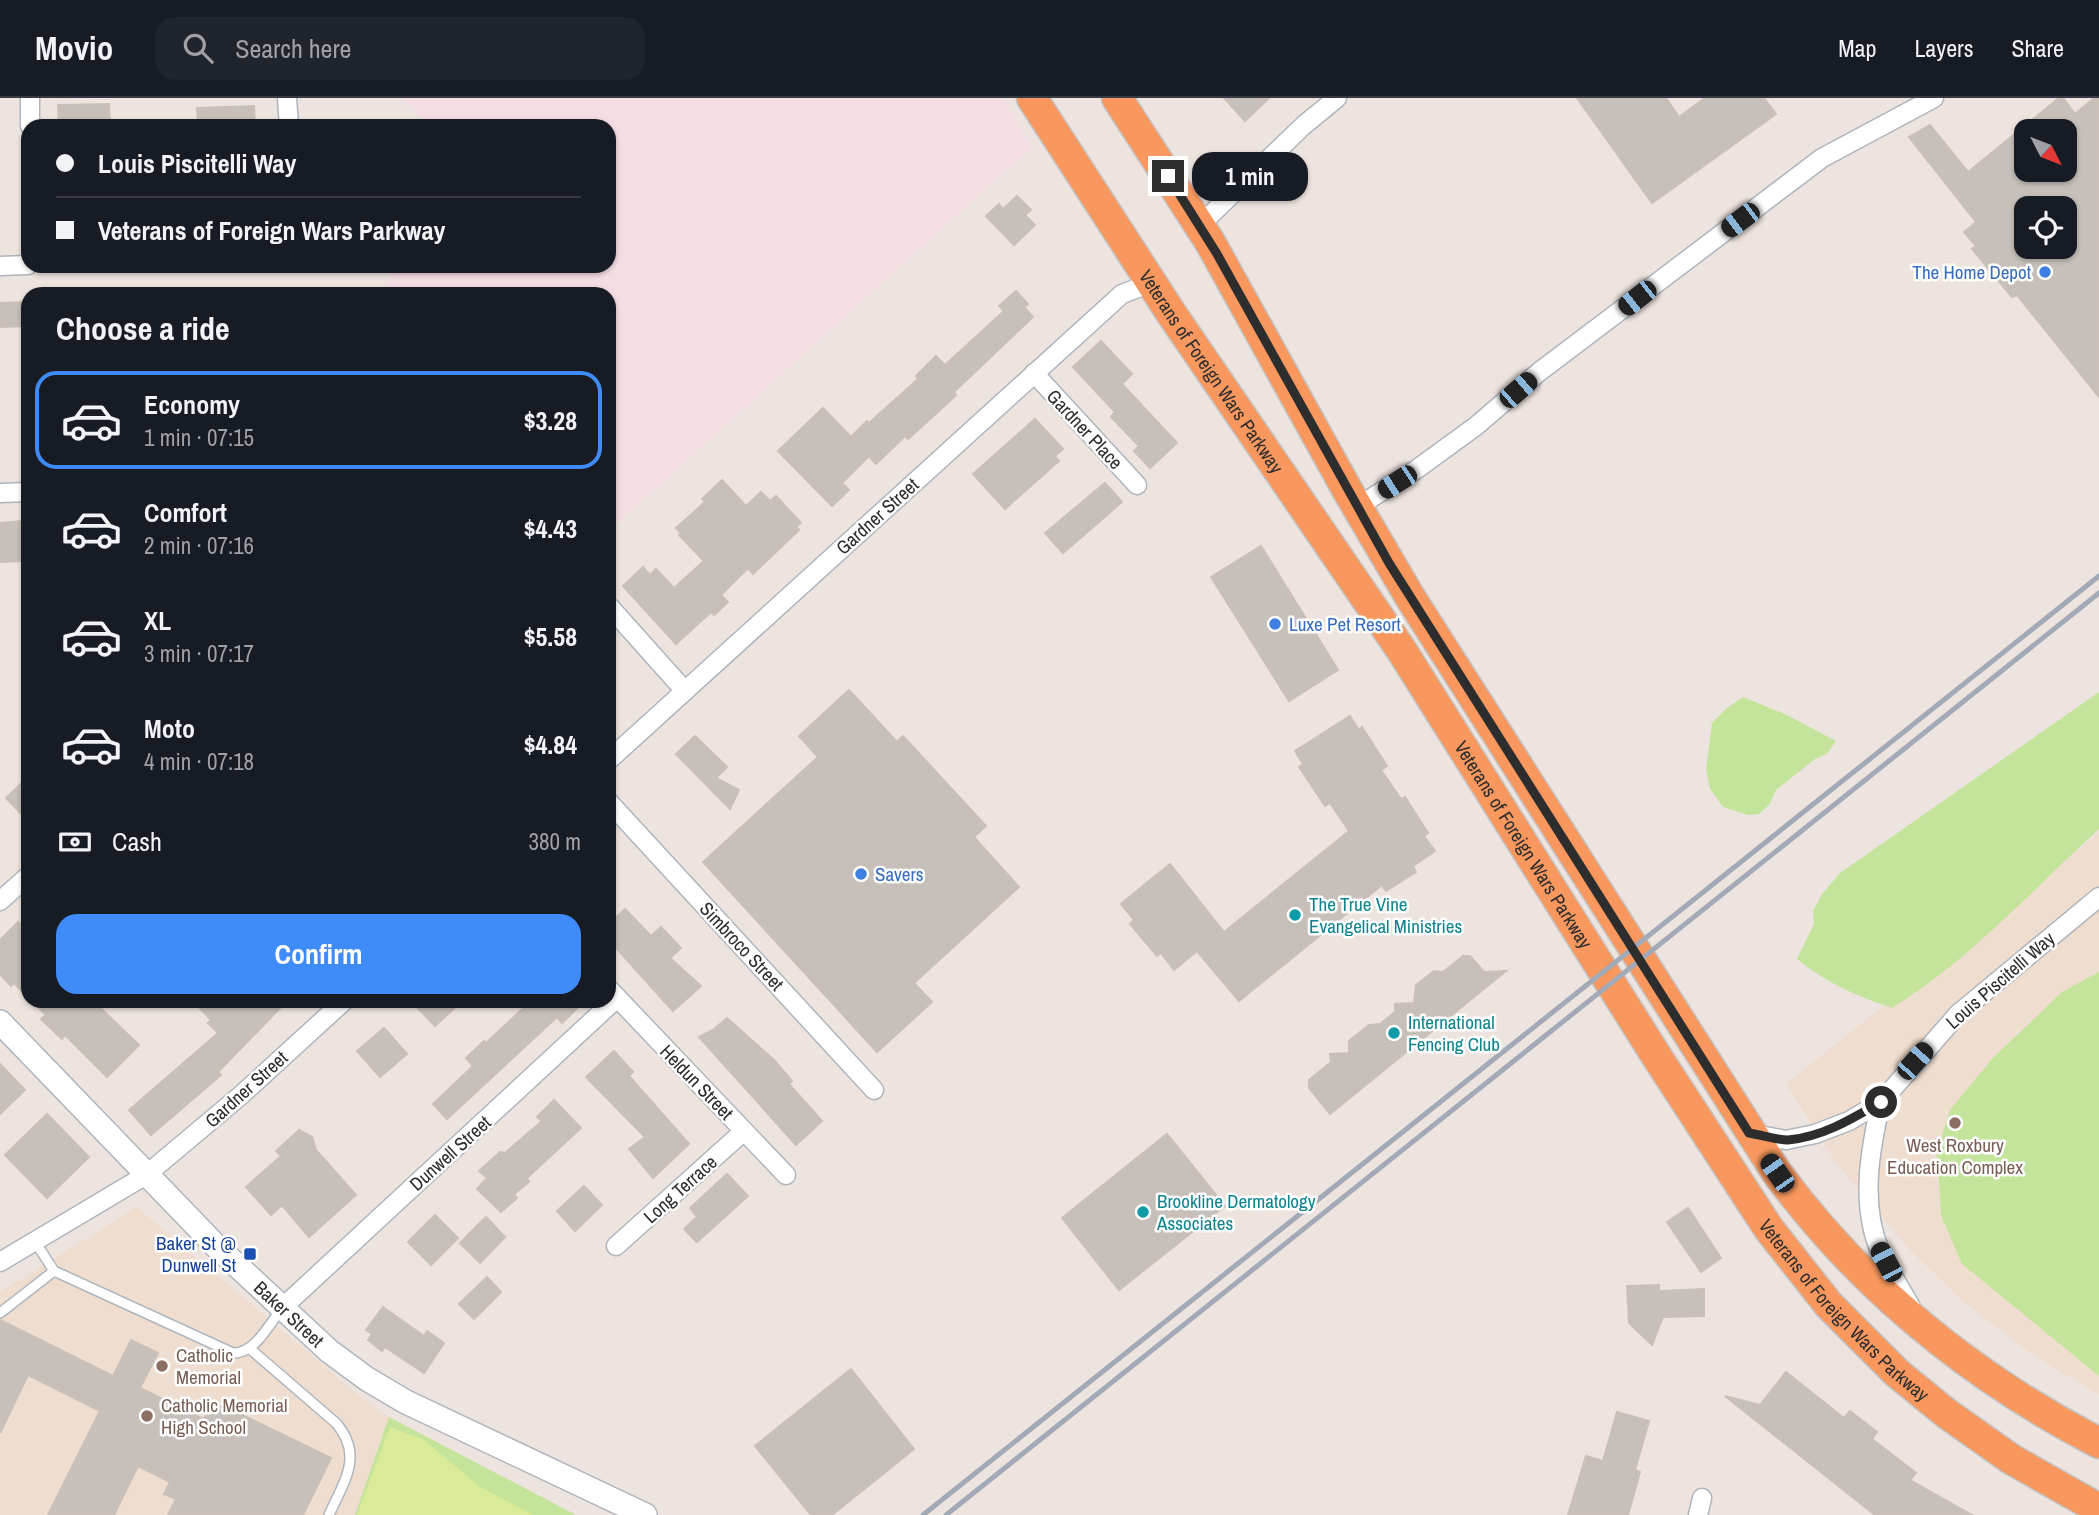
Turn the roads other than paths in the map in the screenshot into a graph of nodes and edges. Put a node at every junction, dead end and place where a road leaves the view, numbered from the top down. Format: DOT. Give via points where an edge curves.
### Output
graph roads {
  1 [pos="30,98"];
  2 [pos="287,98"];
  3 [pos="1032,98"];
  4 [pos="1117,98"];
  5 [pos="1337,98"];
  6 [pos="1934,98"];
  7 [pos="30,119"];
  8 [pos="288,119"];
  9 [pos="1200,225"];
  10 [pos="21,265"];
  11 [pos="0,266"];
  12 [pos="1151,283"];
  13 [pos="1034,373"];
  14 [pos="1137,485"];
  15 [pos="0,492"];
  16 [pos="21,492"];
  17 [pos="1357,507"];
  18 [pos="616,614"];
  19 [pos="685,691"];
  20 [pos="616,754"];
  21 [pos="616,810"];
  22 [pos="21,882"];
  23 [pos="2099,897"];
  24 [pos="0,901"];
  25 [pos="616,996"];
  26 [pos="336,1008"];
  27 [pos="597,1008"];
  28 [pos="0,1022"];
  29 [pos="874,1090"];
  30 [pos="1881,1102"];
  31 [pos="744,1131"];
  32 [pos="1749,1133"];
  33 [pos="146,1175"];
  34 [pos="786,1175"];
  35 [pos="34,1240"];
  36 [pos="616,1246"];
  37 [pos="0,1262"];
  38 [pos="54,1271"];
  39 [pos="282,1308"];
  40 [pos="0,1313"];
  41 [pos="1923,1329"];
  42 [pos="249,1348"];
  43 [pos="2099,1443"];
  44 [pos="2099,1508"];
  45 [pos="329,1515"];
  46 [pos="645,1515"];
  1 -- 7 [label="street"];
  2 -- 8 [label="street"];
  3 -- 12 [label="highway, Veterans of Foreign Wars Parkway"];
  4 -- 9 [label="highway, Veterans of Foreign Wars Parkway"];
  5 -- 9 [label="street"];
  6 -- 17 [label="street" via="1822,158 1539,372 1476,426"];
  9 -- 17 [label="highway, Veterans of Foreign Wars Parkway"];
  10 -- 11 [label="street"];
  12 -- 13 [label="street, Gardner Street" via="1122,294"];
  12 -- 44 [label="highway, Veterans of Foreign Wars Parkway" via="1402,651 1716,1149 1791,1258 1854,1331 1945,1413 2011,1459"];
  13 -- 14 [label="street, Gardner Place"];
  13 -- 19 [label="street, Gardner Street"];
  15 -- 16 [label="street"];
  17 -- 32 [label="highway, Veterans of Foreign Wars Parkway"];
  18 -- 19 [label="street"];
  19 -- 20 [label="street, Gardner Street"];
  21 -- 29 [label="street, Simbroco Street"];
  22 -- 24 [label="street"];
  23 -- 30 [label="street, Louis Piscitelli Way" via="1958,1014"];
  25 -- 31 [label="street, Heldun Street"];
  26 -- 33 [label="street, Gardner Street"];
  27 -- 39 [label="street, Dunwell Street"];
  28 -- 33 [label="street, Baker Street"];
  30 -- 32 [label="street, Louis Piscitelli Way" via="1815,1135 1786,1140"];
  30 -- 41 [label="street, Louis Piscitelli Way" via="1871,1147 1870,1209 1879,1250"];
  31 -- 34 [label="street, Heldun Street"];
  31 -- 36 [label="street, Long Terrace"];
  32 -- 41 [label="highway, Veterans of Foreign Wars Parkway" via="1830,1240"];
  33 -- 35 [label="street, Gardner Street"];
  33 -- 39 [label="street, Baker Street"];
  35 -- 37 [label="street, Gardner Street"];
  35 -- 38 [label="lane"];
  38 -- 40 [label="lane"];
  38 -- 42 [label="lane" via="233,1353"];
  39 -- 42 [label="lane"];
  39 -- 46 [label="street, Baker Street" via="367,1380"];
  41 -- 43 [label="highway, Veterans of Foreign Wars Parkway" via="2003,1387"];
  42 -- 45 [label="lane" via="345,1433 351,1459"];
}
